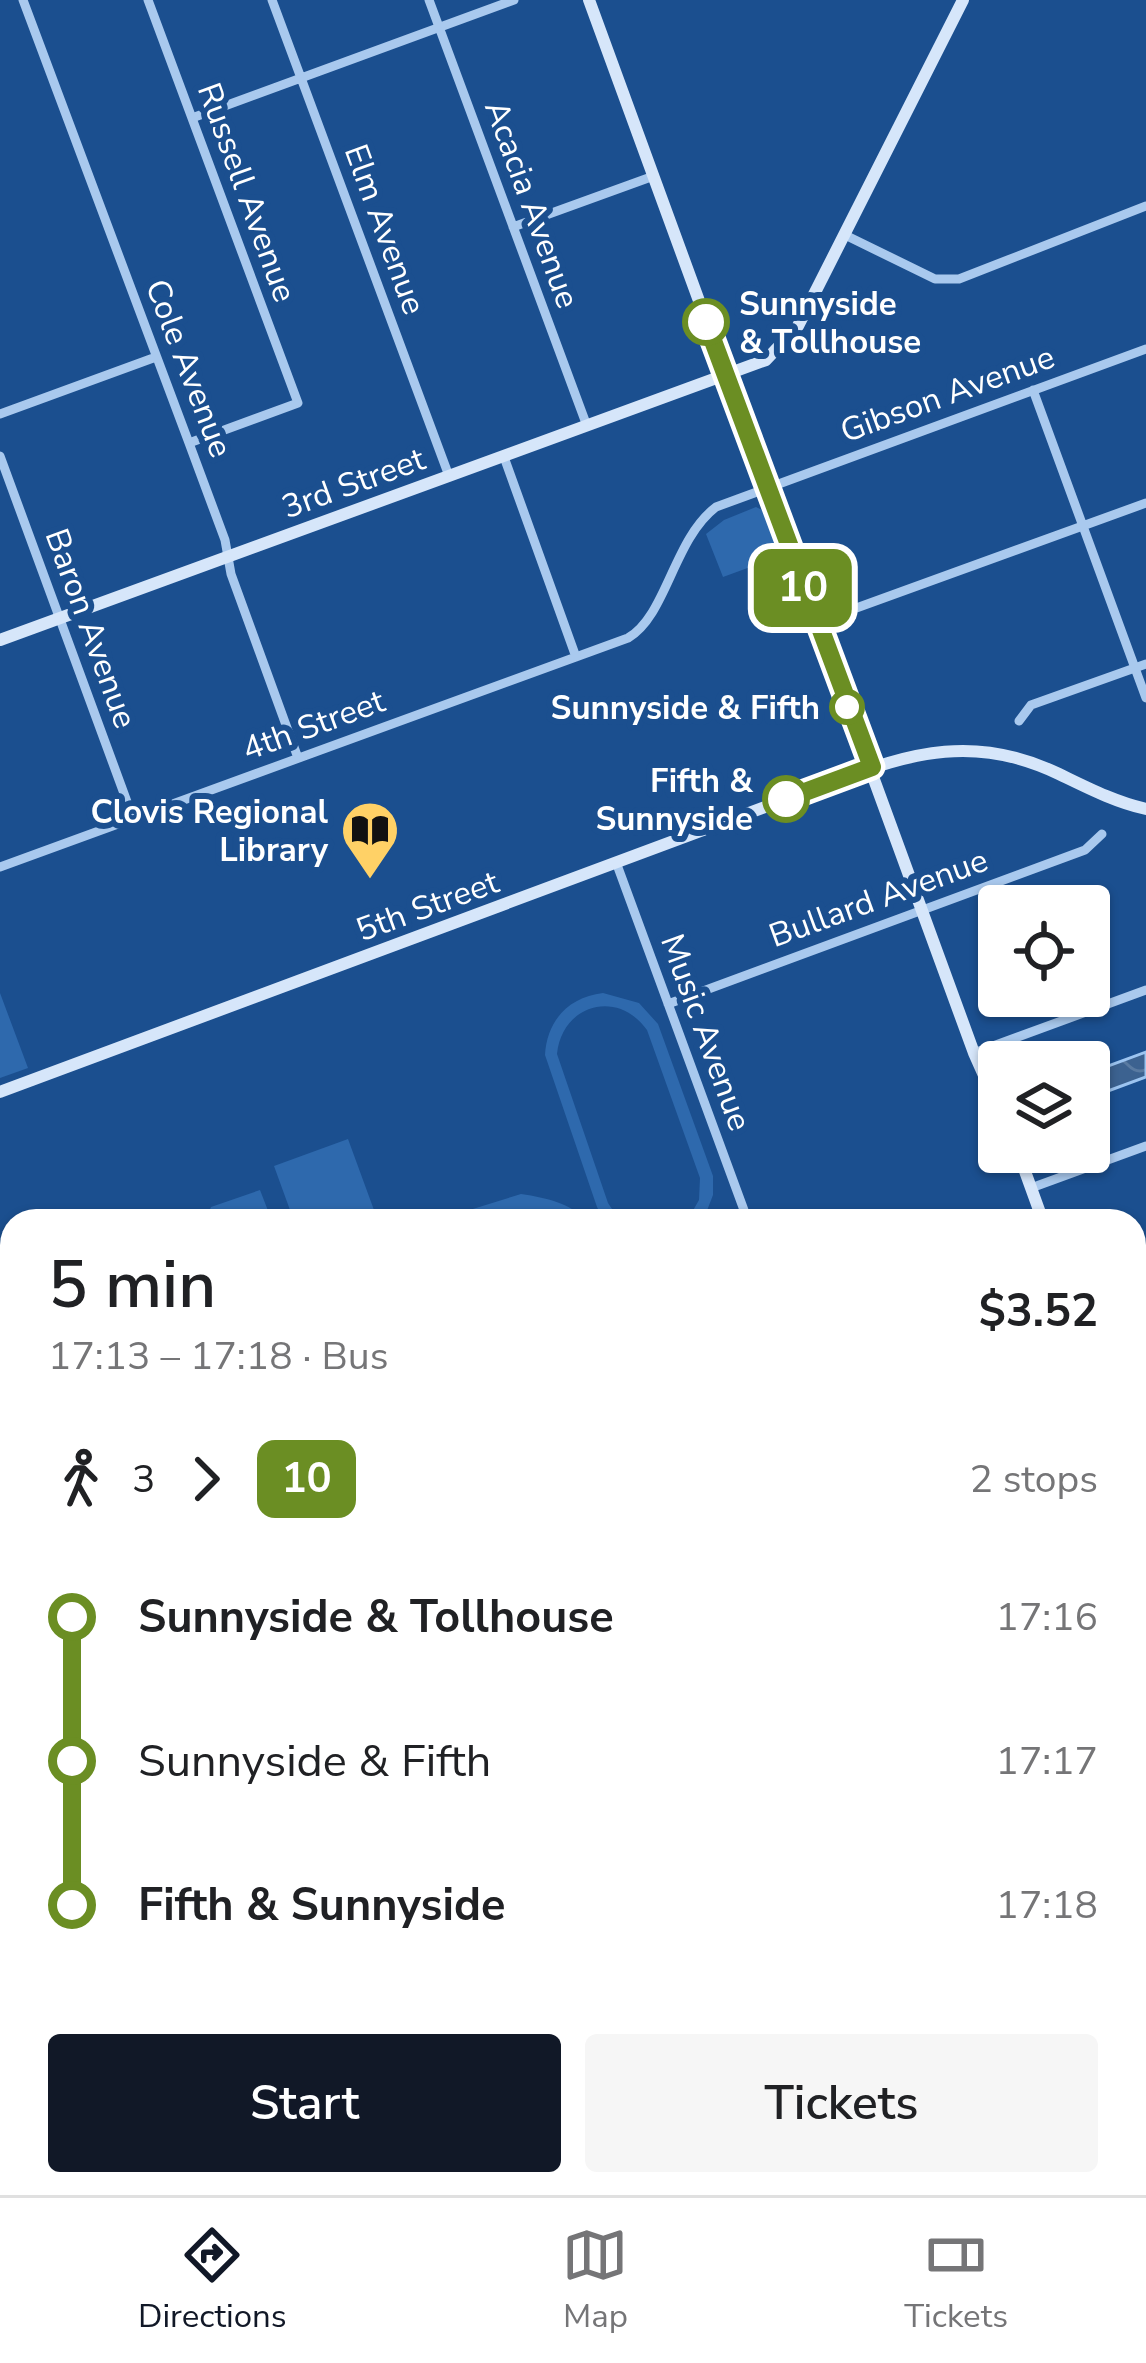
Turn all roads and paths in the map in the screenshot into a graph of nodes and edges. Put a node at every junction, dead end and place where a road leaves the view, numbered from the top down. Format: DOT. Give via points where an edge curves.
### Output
graph roads {
  1 [pos="23,0"];
  2 [pos="148,0"];
  3 [pos="272,0"];
  4 [pos="429,0"];
  5 [pos="514,0"];
  6 [pos="589,0"];
  7 [pos="963,0"];
  8 [pos="439,27"];
  9 [pos="301,78"];
  10 [pos="192,118"];
  11 [pos="651,177"];
  12 [pos="1146,206"];
  13 [pos="513,227"];
  14 [pos="845,235"];
  15 [pos="1146,349"];
  16 [pos="156,357"];
  17 [pos="726,377"];
  18 [pos="1033,390"];
  19 [pos="0,414"];
  20 [pos="586,427"];
  21 [pos="189,442"];
  22 [pos="0,455"];
  23 [pos="504,457"];
  24 [pos="448,476"];
  25 [pos="766,488"];
  26 [pos="1146,503"];
  27 [pos="1084,525"];
  28 [pos="228,557"];
  29 [pos="59,619"];
  30 [pos="815,623"];
  31 [pos="642,628"];
  32 [pos="0,640"];
  33 [pos="577,657"];
  34 [pos="1140,666"];
  35 [pos="1146,698"];
  36 [pos="1019,721"];
  37 [pos="298,758"];
  38 [pos="872,767"];
  39 [pos="1146,809"];
  40 [pos="133,818"];
  41 [pos="1102,834"];
  42 [pos="616,862"];
  43 [pos="0,867"];
  44 [pos="921,910"];
  45 [pos="1146,990"];
  46 [pos="668,1004"];
  47 [pos="974,1053"];
  48 [pos="978,1062"];
  49 [pos="0,1092"];
  50 [pos="1146,1146"];
  51 [pos="1026,1173"];
  52 [pos="1031,1188"];
  53 [pos="744,1209"];
  54 [pos="1039,1209"];
  1 -- 16 [label="street, Cole Avenue"];
  2 -- 10 [label="street, Russell Avenue"];
  3 -- 9 [label="street, Elm Avenue"];
  4 -- 8 [label="street, Acacia Avenue"];
  5 -- 8 [label="street"];
  6 -- 11 [label="main road"];
  7 -- 14 [label="main road, 3rd Street"];
  8 -- 9 [label="street"];
  8 -- 13 [label="street, Acacia Avenue"];
  9 -- 10 [label="street"];
  9 -- 24 [label="street, Elm Avenue"];
  10 -- 21 [label="street, Russell Avenue" via="298,403"];
  11 -- 13 [label="street"];
  11 -- 17 [label="main road"];
  12 -- 14 [label="street" via="959,279 935,278"];
  13 -- 20 [label="street, Acacia Avenue"];
  14 -- 17 [label="main road, 3rd Street" via="787,342"];
  15 -- 18 [label="street, Gibson Avenue"];
  16 -- 19 [label="street"];
  16 -- 21 [label="street, Cole Avenue"];
  17 -- 20 [label="main road, 3rd Street"];
  17 -- 25 [label="main road"];
  18 -- 25 [label="street, Gibson Avenue"];
  18 -- 27 [label="street"];
  20 -- 23 [label="main road, 3rd Street"];
  21 -- 28 [label="street, Cole Avenue"];
  22 -- 29 [label="street, Baron Avenue"];
  23 -- 24 [label="main road, 3rd Street"];
  23 -- 33 [label="street"];
  24 -- 28 [label="main road, 3rd Street"];
  25 -- 30 [label="main road"];
  25 -- 31 [label="street, Gibson Avenue" via="722,504 697,524"];
  26 -- 27 [label="street"];
  27 -- 30 [label="street"];
  27 -- 34 [label="street"];
  28 -- 29 [label="main road, 3rd Street"];
  28 -- 37 [label="street, Cole Avenue"];
  29 -- 32 [label="main road, 3rd Street"];
  29 -- 40 [label="street, Baron Avenue"];
  30 -- 38 [label="main road"];
  31 -- 33 [label="street, 4th Street"];
  33 -- 37 [label="street, 4th Street"];
  34 -- 35 [label="street"];
  34 -- 36 [label="street" via="1031,706"];
  37 -- 40 [label="street, 4th Street"];
  38 -- 39 [label="main road" via="923,752 977,750"];
  38 -- 42 [label="main road, 5th Street"];
  38 -- 44 [label="main road"];
  40 -- 43 [label="street, 4th Street"];
  41 -- 44 [label="street, Bullard Avenue" via="1085,850"];
  42 -- 46 [label="street, Music Avenue"];
  42 -- 49 [label="main road, 5th Street"];
  44 -- 46 [label="street, Bullard Avenue"];
  44 -- 47 [label="main road"];
  45 -- 47 [label="street"];
  46 -- 53 [label="street, Music Avenue"];
  47 -- 48 [label="main road"];
  50 -- 52 [label="street"];
  51 -- 52 [label="main road"];
  52 -- 54 [label="main road"];
}
